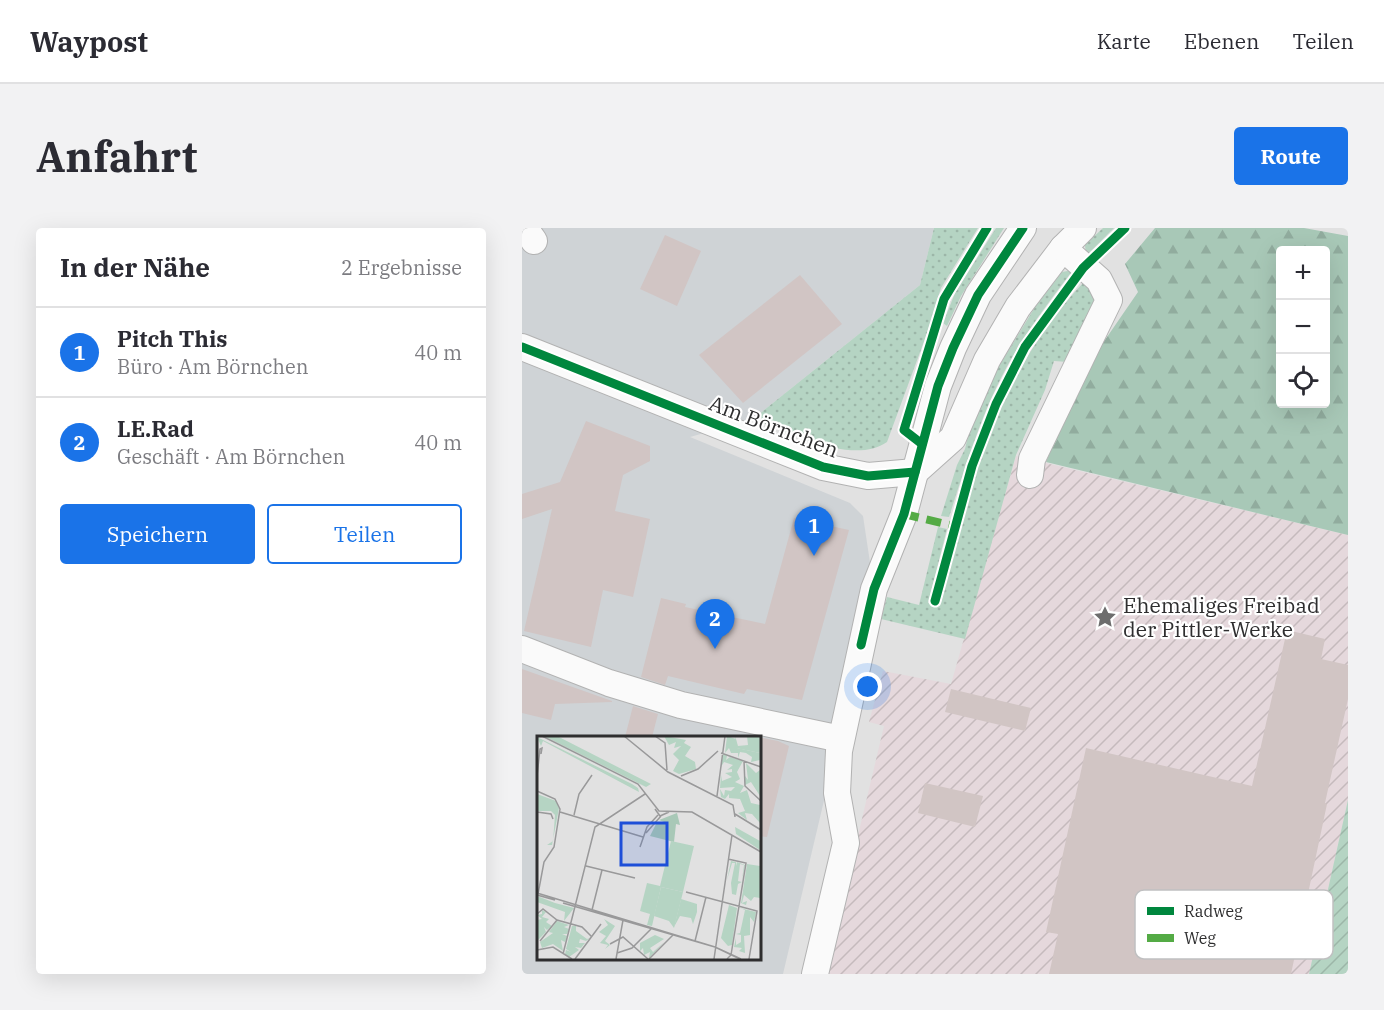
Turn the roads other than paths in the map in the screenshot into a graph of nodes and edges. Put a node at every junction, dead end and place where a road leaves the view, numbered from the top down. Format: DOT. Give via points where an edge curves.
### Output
graph roads {
  1 [pos="1023,228"];
  2 [pos="1083,228"];
  3 [pos="1063,248"];
  4 [pos="522,347"];
  5 [pos="915,472"];
  6 [pos="1030,475"];
  7 [pos="522,649"];
  8 [pos="841,739"];
  9 [pos="815,974"];
  1 -- 5 [label="street" via="978,295 953,348 938,386"];
  2 -- 3 [label="street"];
  3 -- 5 [label="street" via="1018,307 992,351 953,438"];
  3 -- 6 [label="street" via="1099,280 1109,300 1032,459"];
  4 -- 5 [label="street, Am Börnchen" via="823,467 868,476"];
  5 -- 8 [label="street" via="904,514 874,589"];
  7 -- 8 [label="street" via="681,705"];
  8 -- 9 [label="street" via="837,793 846,843"];
}
